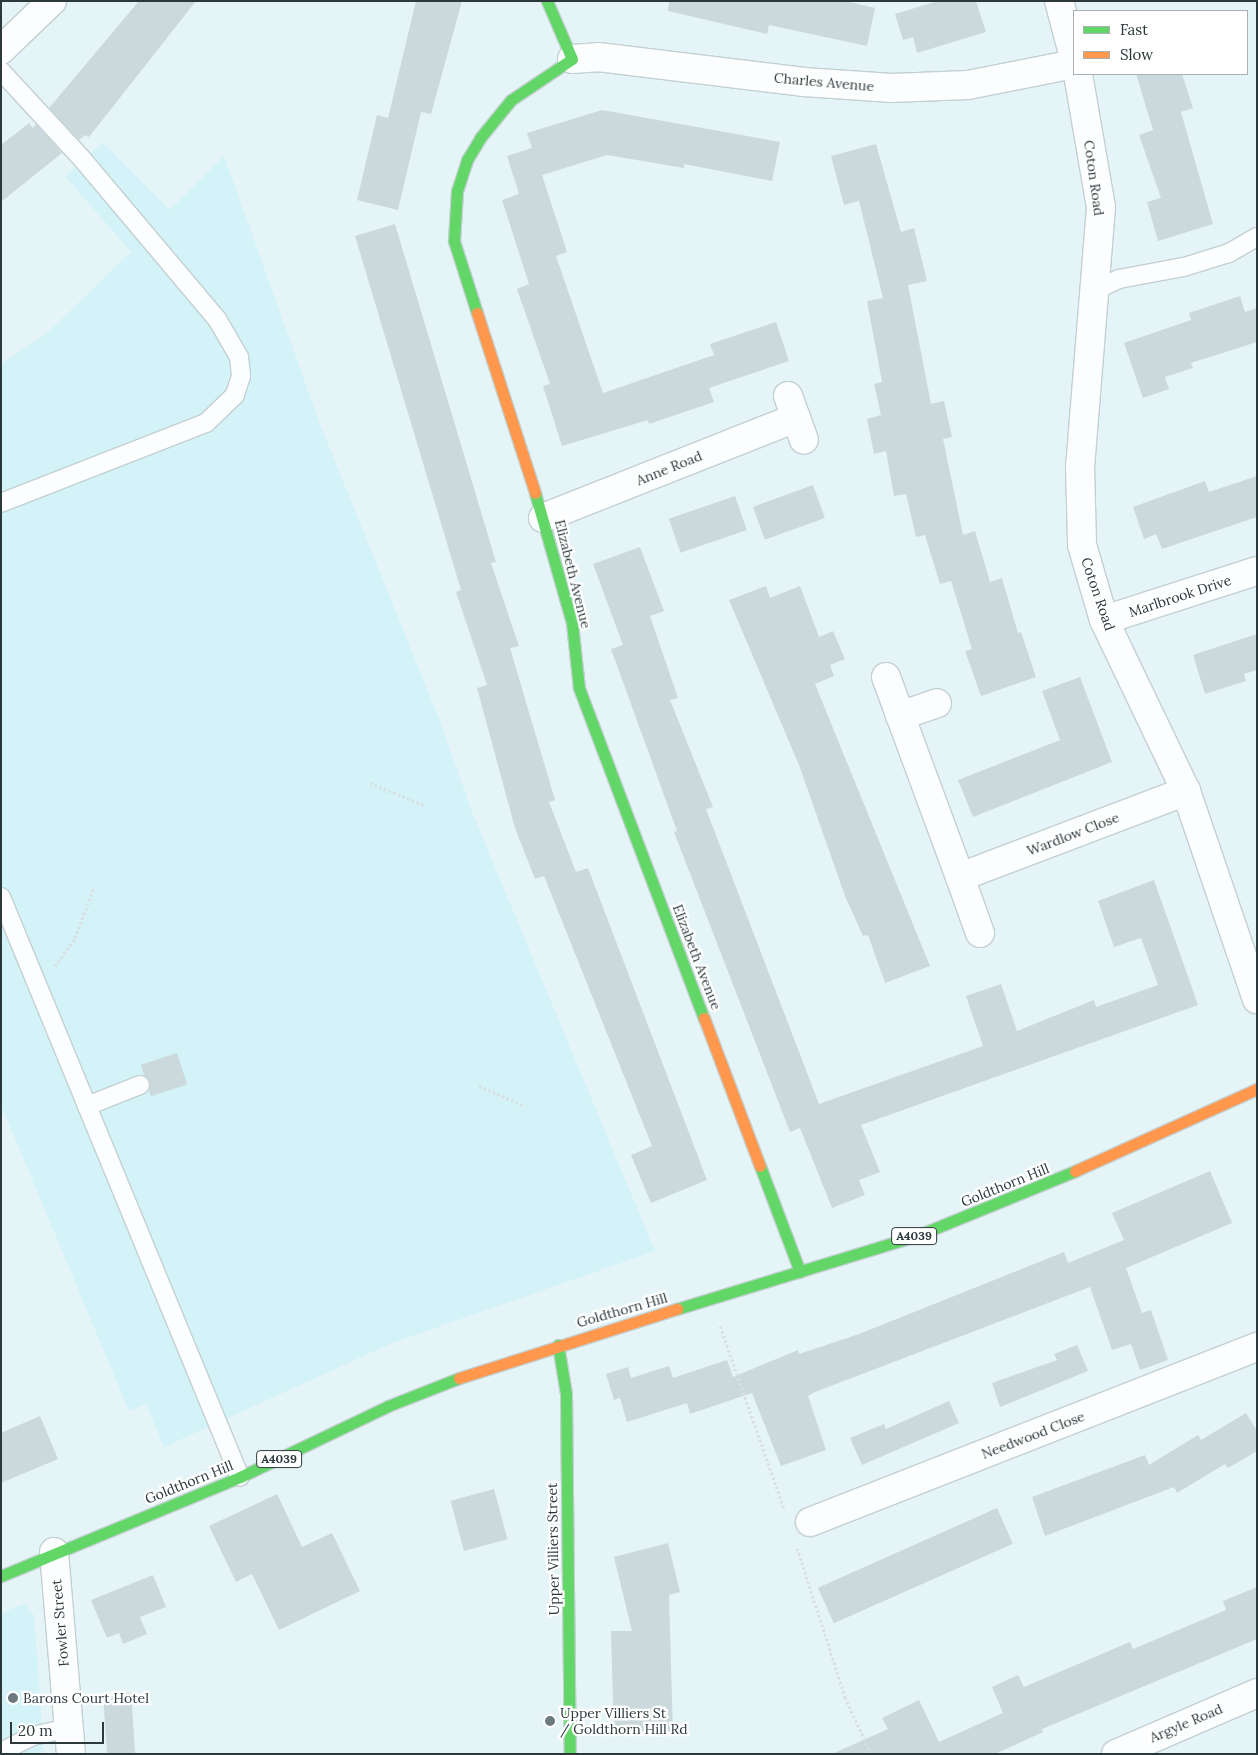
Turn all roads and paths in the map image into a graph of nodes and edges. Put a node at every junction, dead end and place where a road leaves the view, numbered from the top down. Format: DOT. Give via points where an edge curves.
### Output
graph roads {
  1 [pos="52,1"];
  2 [pos="548,1"];
  3 [pos="1059,1"];
  4 [pos="1,50"];
  5 [pos="1073,53"];
  6 [pos="572,59"];
  7 [pos="1073,64"];
  8 [pos="1,71"];
  9 [pos="1078,75"];
  10 [pos="1257,237"];
  11 [pos="1092,292"];
  12 [pos="796,418"];
  13 [pos="1,504"];
  14 [pos="543,518"];
  15 [pos="1257,571"];
  16 [pos="1104,620"];
  17 [pos="886,677"];
  18 [pos="937,703"];
  19 [pos="900,716"];
  20 [pos="370,783"];
  21 [pos="1186,791"];
  22 [pos="424,805"];
  23 [pos="960,877"];
  24 [pos="94,886"];
  25 [pos="1,897"];
  26 [pos="980,933"];
  27 [pos="34,976"];
  28 [pos="1257,999"];
  29 [pos="140,1085"];
  30 [pos="479,1086"];
  31 [pos="1257,1089"];
  32 [pos="523,1105"];
  33 [pos="87,1106"];
  34 [pos="800,1272"];
  35 [pos="558,1345"];
  36 [pos="1257,1347"];
  37 [pos="240,1477"];
  38 [pos="810,1522"];
  39 [pos="54,1552"];
  40 [pos="1,1576"];
  41 [pos="1257,1693"];
  42 [pos="70,1741"];
  43 [pos="1,1752"];
  44 [pos="570,1754"];
  45 [pos="1116,1754"];
  1 -- 4 [label="street"];
  2 -- 6 [label="street"];
  3 -- 5 [label="street"];
  6 -- 7 [label="street, Charles Avenue" via="598,57 804,82 892,88 968,85"];
  6 -- 14 [label="street, Elizabeth Avenue" via="511,100 480,138 467,160 453,220 454,241"];
  8 -- 13 [label="lane" via="83,160 217,318 239,356 241,376 235,395 224,407 185,434"];
  9 -- 11 [label="street, Coton Road" via="1101,207 1099,260"];
  10 -- 11 [label="lane" via="1216,257 1120,279"];
  11 -- 16 [label="street, Coton Road" via="1079,510 1082,545"];
  12 -- 14 [label="street, Anne Road"];
  14 -- 34 [label="street, Elizabeth Avenue" via="572,624 579,688"];
  15 -- 16 [label="street, Marlbrook Drive"];
  16 -- 21 [label="street, Coton Road"];
  17 -- 19 [label="street"];
  18 -- 19 [label="street"];
  19 -- 23 [label="street"];
  20 -- 22 [label="path"];
  21 -- 23 [label="street, Wardlow Close"];
  21 -- 28 [label="street, Coton Road"];
  23 -- 26 [label="street"];
  24 -- 27 [label="path" via="75,938 63,959"];
  25 -- 27 [label="lane"];
  27 -- 33 [label="lane"];
  29 -- 33 [label="lane"];
  30 -- 32 [label="path"];
  31 -- 34 [label="street, Goldthorn Hill / A4039" via="985,1210"];
  33 -- 37 [label="lane"];
  34 -- 35 [label="street, Goldthorn Hill / A4039"];
  35 -- 37 [label="street, Goldthorn Hill / A4039" via="475,1371 388,1406"];
  35 -- 44 [label="street, Upper Villiers Street" via="566,1394"];
  36 -- 38 [label="street, Needwood Close"];
  37 -- 39 [label="street, Goldthorn Hill / A4039"];
  39 -- 40 [label="street, Goldthorn Hill / A4039"];
  39 -- 42 [label="street, Fowler Street"];
  41 -- 45 [label="street, Argyle Road"];
  42 -- 43 [label="lane" via="33,1736"];
}
